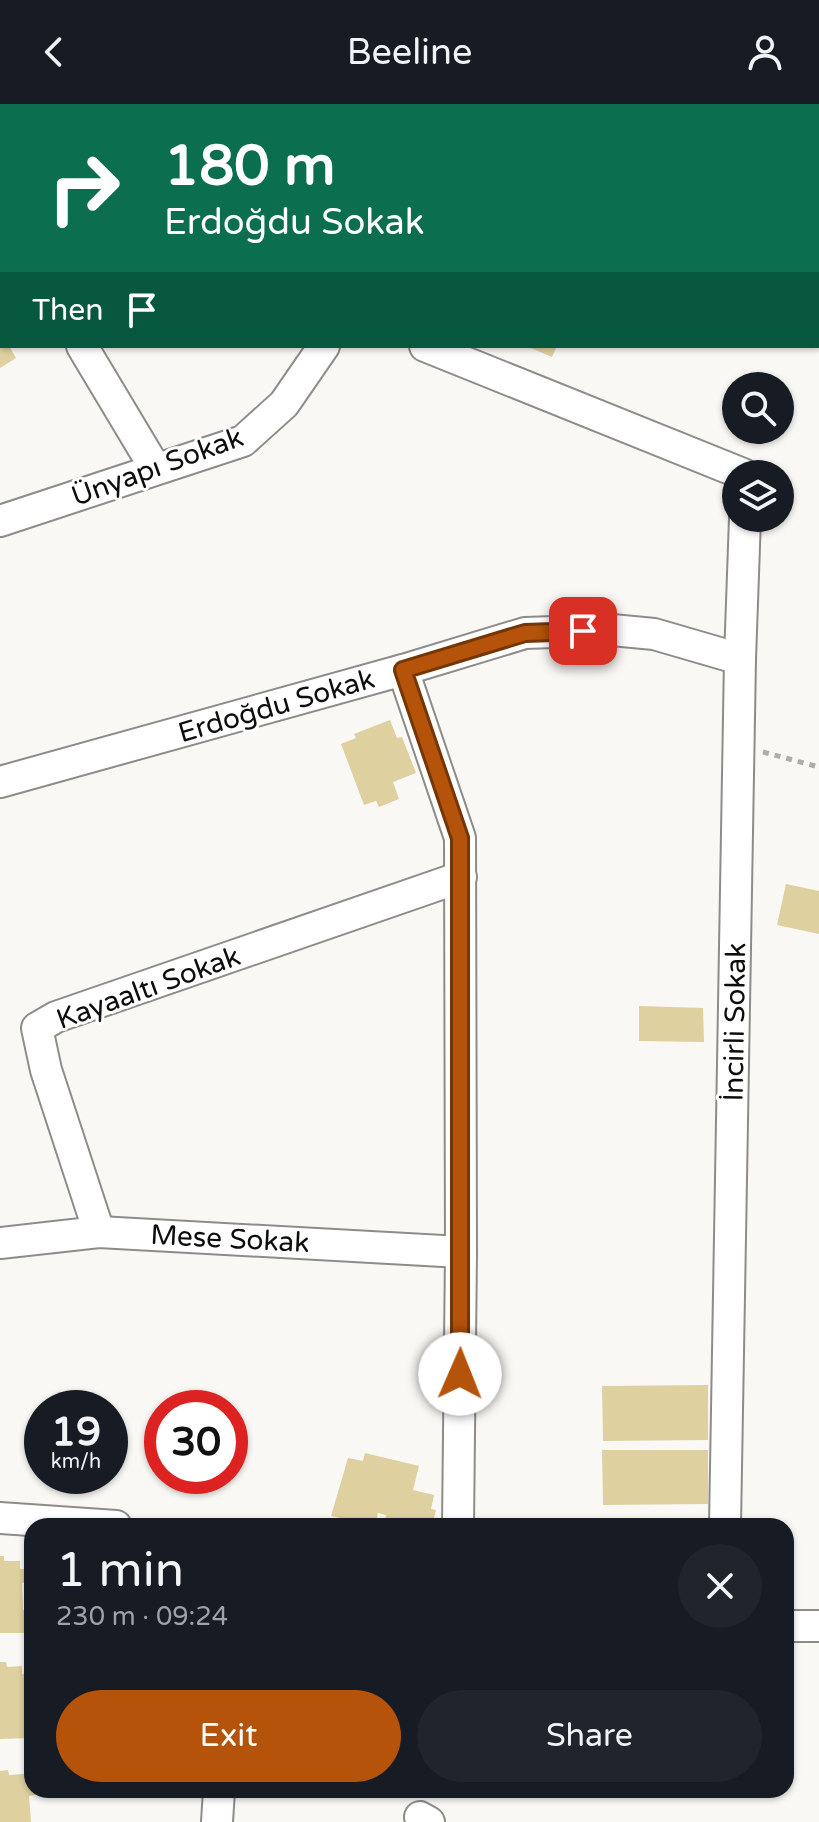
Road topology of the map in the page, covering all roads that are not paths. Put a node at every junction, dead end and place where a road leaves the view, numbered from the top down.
1 (83, 348) edge
2 (323, 348) edge
3 (430, 348) edge
4 (722, 466) edge
5 (155, 468) junction
6 (0, 521) edge
7 (745, 532) edge
8 (740, 659) junction
9 (403, 670) junction
10 (0, 782) edge
11 (461, 877) junction
12 (99, 1232) junction
13 (0, 1243) edge
14 (461, 1252) junction
15 (0, 1518) edge
16 (458, 1518) edge
17 (725, 1518) edge
18 (24, 1520) edge
19 (794, 1626) edge
20 (819, 1626) edge
21 (218, 1798) edge
22 (217, 1822) edge

1 - 5 street
2 - 5 street, Ünyapı Sokak
3 - 4 street
5 - 6 street, Ünyapı Sokak
7 - 8 street, İncirli Sokak
8 - 9 street, Erdoğdu Sokak
8 - 17 street, İncirli Sokak
9 - 10 street, Erdoğdu Sokak
9 - 11 street
11 - 12 street, Kayaaltı Sokak
11 - 14 street
12 - 13 street, Mese Sokak
12 - 14 street, Mese Sokak
14 - 16 street
15 - 18 street
19 - 20 street
21 - 22 street

